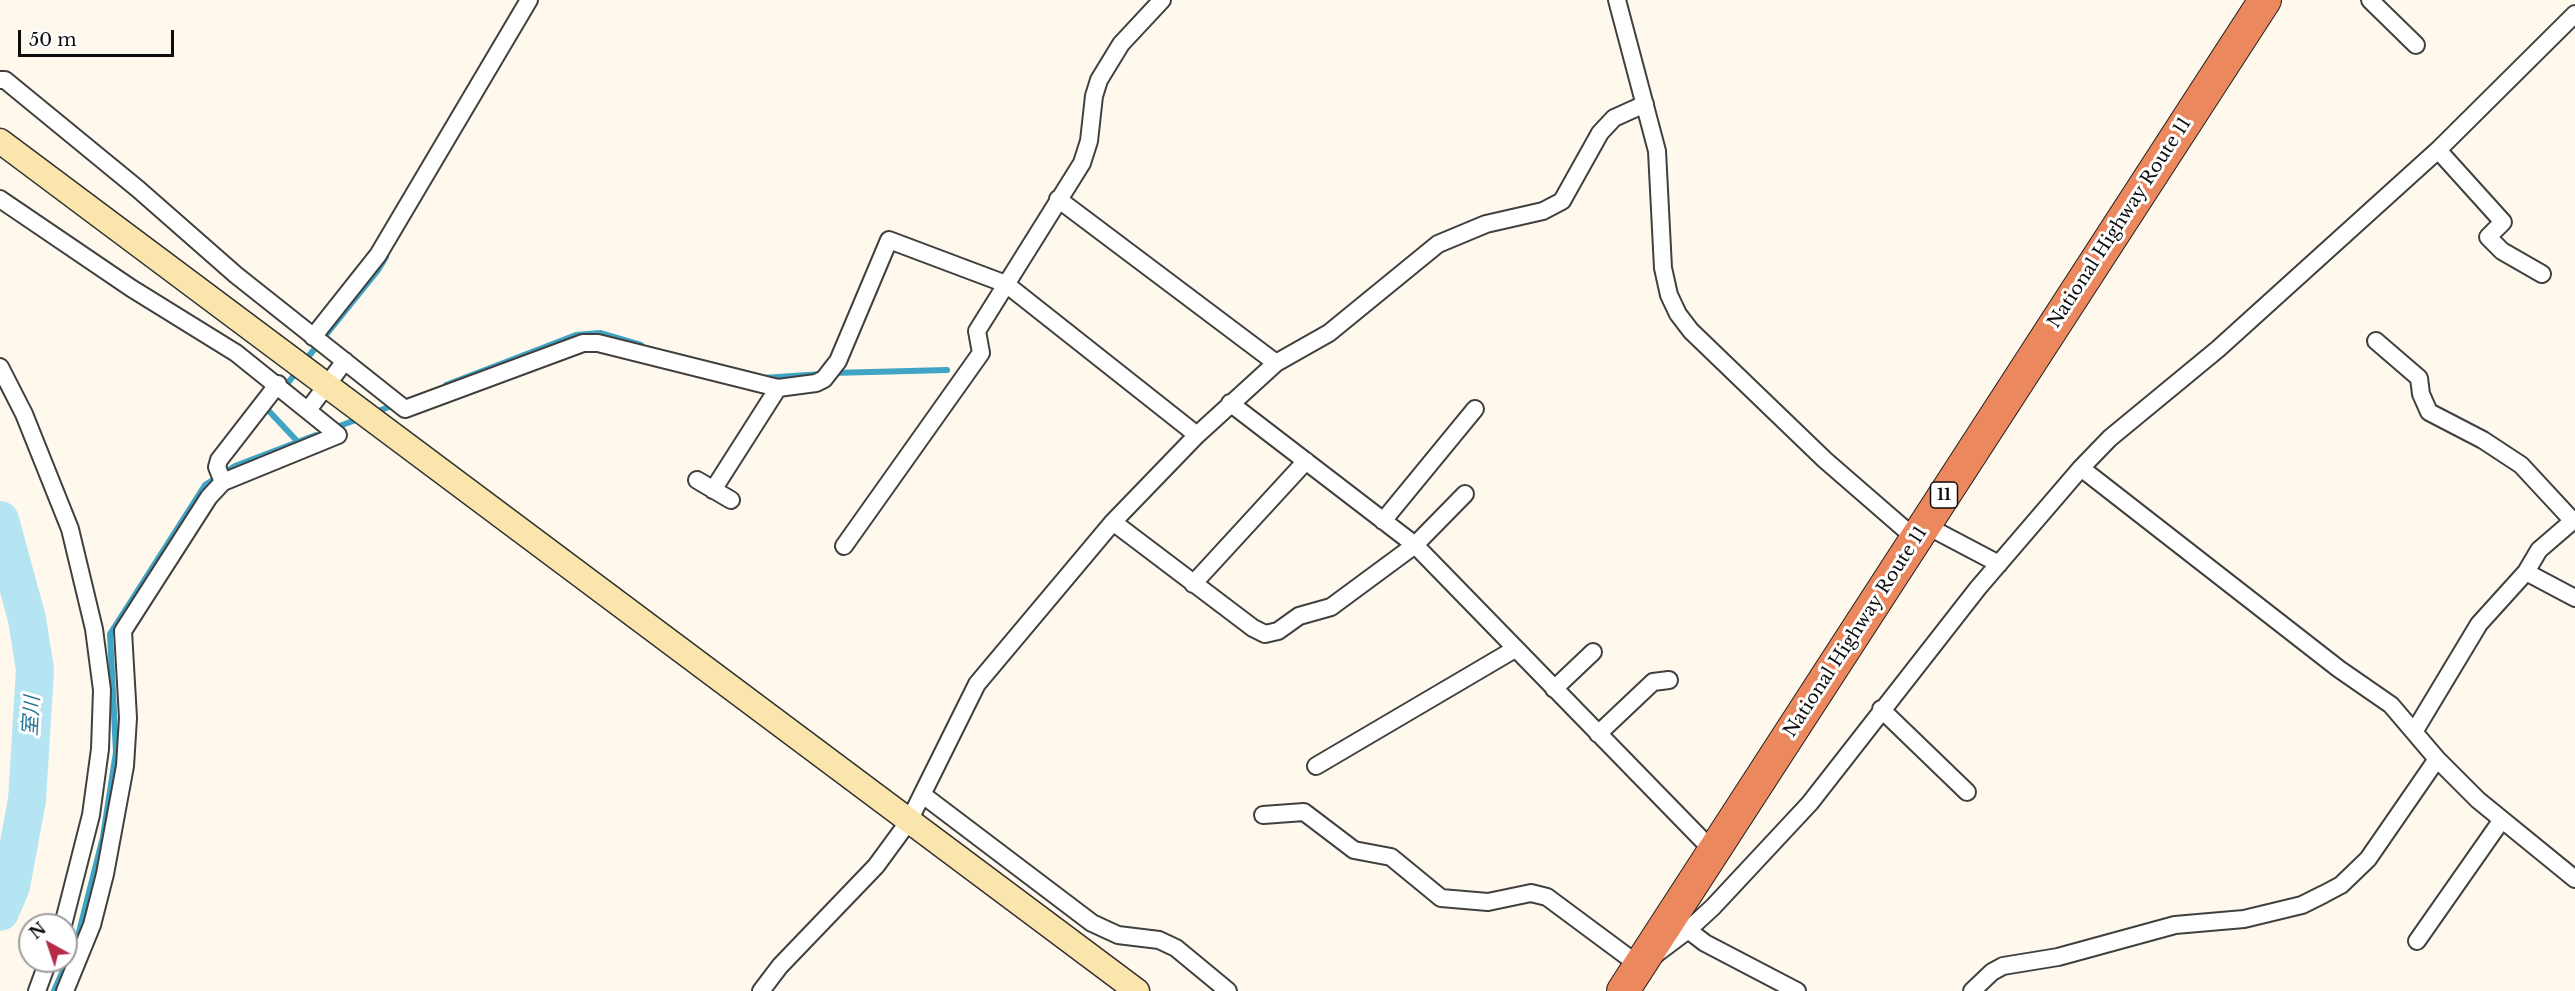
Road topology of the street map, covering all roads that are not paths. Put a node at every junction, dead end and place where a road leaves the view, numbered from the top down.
1 (527, 0) edge
2 (1162, 0) edge
3 (1617, 0) edge
4 (2265, 0) edge
5 (2373, 1) edge
6 (2575, 14) edge
7 (2416, 45) dead end
8 (0, 80) edge
9 (1645, 104) junction
10 (0, 141) edge
11 (2438, 150) junction
12 (0, 199) edge
13 (1058, 199) junction
14 (2542, 274) dead end
15 (1006, 284) junction
16 (313, 337) junction
17 (2376, 341) dead end
18 (345, 362) junction
19 (1276, 363) junction
20 (0, 367) edge
21 (278, 384) junction
22 (326, 386) junction
23 (778, 388) junction
24 (1230, 403) junction
25 (1475, 409) dead end
26 (308, 410) junction
27 (1197, 435) junction
28 (1306, 461) junction
29 (2081, 468) junction
30 (697, 480) dead end
31 (223, 482) junction
32 (713, 490) junction
33 (1465, 494) dead end
34 (731, 500) dead end
35 (2574, 520) edge
36 (1383, 521) junction
37 (1113, 522) junction
38 (1920, 532) junction
39 (1415, 545) junction
40 (844, 546) dead end
41 (1999, 564) junction
42 (2526, 572) junction
43 (1192, 584) junction
44 (2575, 598) edge
45 (1515, 649) junction
46 (1593, 652) dead end
47 (1668, 680) dead end
48 (1554, 688) junction
49 (1881, 709) junction
50 (2414, 732) junction
51 (1598, 734) junction
52 (2437, 759) junction
53 (1316, 766) dead end
54 (1967, 792) dead end
55 (923, 795) junction
56 (1263, 815) dead end
57 (909, 821) junction
58 (2501, 821) junction
59 (1714, 852) junction
60 (2575, 879) edge
61 (66, 913) edge
62 (1688, 930) junction
63 (2417, 941) dead end
64 (43, 973) edge
65 (1632, 978) edge
66 (36, 991) edge
67 (65, 991) edge
68 (761, 991) edge
69 (1137, 991) edge
70 (1228, 991) edge
71 (1797, 991) edge
72 (1972, 991) edge

1 - 16 street
2 - 13 street
3 - 9 street
4 - 38 highway, National Highway Route 11 / 11
5 - 7 street
6 - 11 street
8 - 16 street
9 - 19 street
9 - 38 street
10 - 22 street
11 - 14 street
11 - 29 street
12 - 21 street
13 - 15 street
13 - 19 street
15 - 23 street
15 - 27 street
15 - 40 street
16 - 18 street
17 - 35 street
18 - 22 street
18 - 23 street
19 - 24 street
20 - 61 street
21 - 26 street
21 - 31 street
22 - 26 street
22 - 57 street
23 - 32 street
24 - 27 street
24 - 28 street
25 - 36 street
26 - 31 street
27 - 37 street
28 - 36 street
28 - 43 street
29 - 41 street
29 - 50 street
30 - 32 street
31 - 67 street
32 - 34 street
33 - 39 street
35 - 42 street
36 - 39 street
37 - 43 street
37 - 55 street
38 - 41 street
38 - 59 highway, National Highway Route 11 / 11
39 - 43 street
39 - 45 street
41 - 49 street
42 - 44 street
42 - 50 street
45 - 48 street
45 - 53 street
46 - 48 street
47 - 51 street
48 - 51 street
49 - 54 street
49 - 62 street
50 - 52 street
51 - 59 street
52 - 58 street
52 - 72 street
55 - 57 street
55 - 70 street
56 - 65 street
57 - 68 street
57 - 69 street
58 - 60 street
58 - 63 street
59 - 65 highway, National Highway Route 11 / 11
62 - 65 street
62 - 71 street
64 - 66 street

